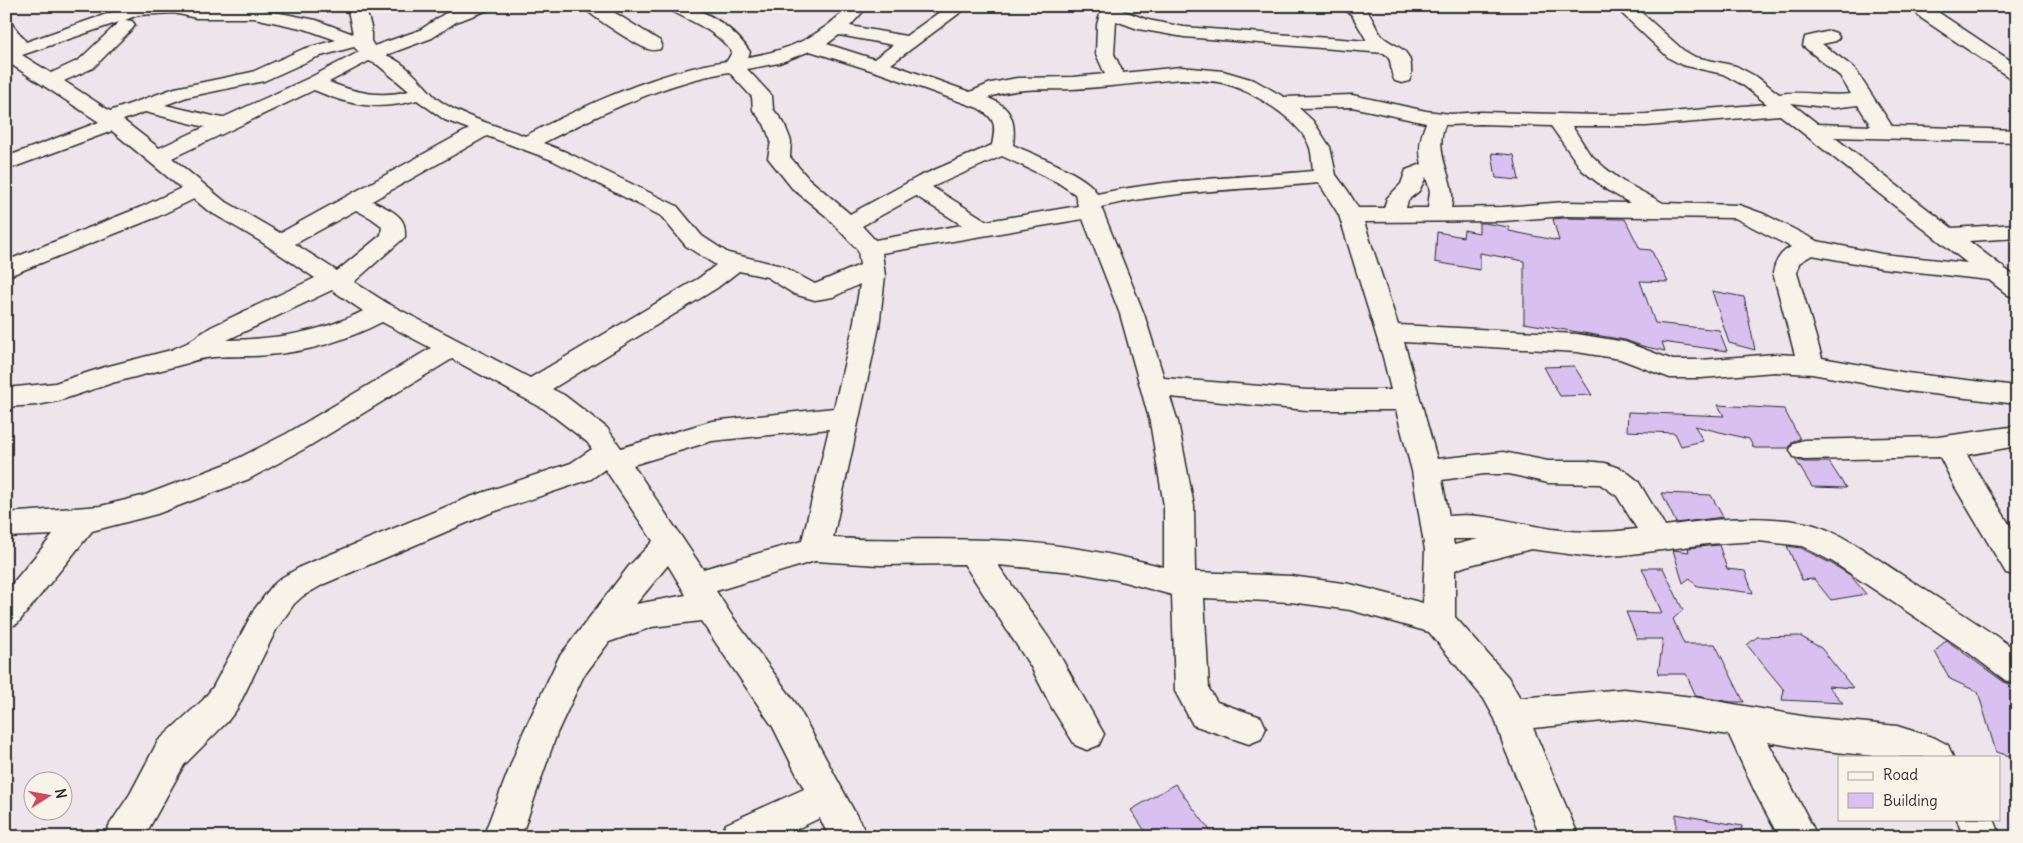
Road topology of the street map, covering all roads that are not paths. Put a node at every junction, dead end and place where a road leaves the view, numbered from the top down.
1 (356, 6) edge
2 (482, 6) edge
3 (592, 6) edge
4 (676, 6) edge
5 (859, 6) edge
6 (960, 6) edge
7 (1349, 6) edge
8 (1624, 6) edge
9 (1919, 6) edge
10 (1111, 9) edge
11 (144, 12) edge
12 (6, 28) edge
13 (835, 29) junction
14 (1830, 37) dead end
15 (908, 42) junction
16 (653, 45) dead end
17 (810, 45) junction
18 (363, 46) junction
19 (1391, 48) junction
20 (15, 55) edge
21 (734, 66) junction
22 (876, 66) junction
23 (2017, 74) edge
24 (1116, 77) junction
25 (1402, 77) dead end
26 (50, 80) junction
27 (314, 83) junction
28 (422, 93) junction
29 (1863, 98) junction
30 (970, 99) junction
31 (1280, 103) junction
32 (1781, 104) junction
33 (143, 106) junction
34 (1438, 118) junction
35 (1556, 119) junction
36 (111, 121) junction
37 (224, 125) junction
38 (486, 129) junction
39 (1813, 130) junction
40 (1885, 132) junction
41 (2017, 136) edge
42 (527, 143) junction
43 (1002, 148) junction
44 (157, 157) junction
45 (6, 164) edge
46 (1433, 169) junction
47 (1325, 176) junction
48 (1608, 181) junction
49 (916, 187) junction
50 (196, 189) junction
51 (354, 201) junction
52 (1090, 207) junction
53 (1629, 209) junction
54 (1661, 209) junction
55 (1350, 214) junction
56 (1393, 214) junction
57 (1438, 214) junction
58 (848, 225) junction
59 (983, 228) junction
60 (2017, 231) edge
61 (1948, 236) junction
62 (279, 243) junction
63 (1810, 246) junction
64 (871, 258) junction
65 (12, 261) edge
66 (734, 263) junction
67 (1995, 273) junction
68 (336, 281) junction
69 (2017, 290) edge
70 (382, 311) junction
71 (1388, 333) junction
72 (451, 348) junction
73 (196, 349) junction
74 (1812, 365) junction
75 (1153, 386) junction
76 (532, 389) junction
77 (2017, 395) edge
78 (6, 398) edge
79 (1407, 400) junction
80 (846, 417) junction
81 (2017, 436) edge
82 (1948, 446) junction
83 (1804, 450) dead end
84 (611, 456) junction
85 (1426, 471) junction
86 (83, 520) junction
87 (6, 524) edge
88 (1436, 529) junction
89 (1533, 538) junction
90 (1657, 538) junction
91 (670, 543) junction
92 (815, 549) junction
93 (972, 552) junction
94 (1440, 563) junction
95 (2017, 564) edge
96 (1183, 584) junction
97 (703, 596) junction
98 (6, 614) edge
99 (1439, 621) junction
100 (597, 632) junction
101 (2017, 670) edge
102 (1511, 714) junction
103 (1740, 721) junction
104 (1249, 728) dead end
105 (1087, 734) dead end
106 (1933, 756) edge
107 (828, 796) junction
108 (1975, 820) edge
109 (123, 837) edge
110 (502, 837) edge
111 (739, 837) edge
112 (849, 837) edge
113 (1560, 837) edge
114 (1799, 837) edge
115 (1982, 837) edge

1 - 18 street
2 - 18 street
3 - 16 street
4 - 21 street
5 - 13 street
6 - 15 street
7 - 19 street
8 - 32 street
9 - 23 street
10 - 19 street
10 - 24 street
11 - 18 street
11 - 20 street
11 - 26 street
12 - 20 street
13 - 15 street
13 - 17 street
14 - 29 street
15 - 22 street
17 - 21 street
17 - 22 street
18 - 27 street
18 - 28 street
18 - 33 street
19 - 25 street
20 - 26 street
21 - 42 street
21 - 58 street
22 - 30 street
24 - 30 street
24 - 31 street
26 - 36 street
27 - 28 street
27 - 37 street
28 - 38 street
29 - 32 street
29 - 40 street
30 - 43 street
31 - 34 street
31 - 47 street
32 - 35 street
32 - 39 street
33 - 36 street
33 - 37 street
34 - 35 street
34 - 46 street
35 - 48 street
36 - 44 street
36 - 45 street
37 - 44 street
38 - 42 street
38 - 51 street
39 - 40 street
39 - 61 street
40 - 41 street
42 - 66 street
43 - 49 street
43 - 52 street
44 - 50 street
46 - 56 street
46 - 57 street
47 - 52 street
47 - 55 street
48 - 53 street
48 - 54 street
49 - 58 street
49 - 59 street
50 - 62 street
50 - 65 street
51 - 62 street
51 - 68 street
52 - 59 street
52 - 75 street
53 - 54 street
53 - 57 street
54 - 63 street
55 - 56 street
55 - 71 street
56 - 57 street
58 - 64 street
59 - 64 street
60 - 61 street
61 - 67 street
62 - 68 street
63 - 67 street
63 - 74 street
64 - 66 street
64 - 80 street
66 - 76 street
67 - 69 street
68 - 70 street
68 - 73 street
70 - 72 street
70 - 73 street
71 - 74 street
71 - 79 street
72 - 76 street
72 - 86 street
73 - 78 street
74 - 77 street
75 - 79 street
75 - 96 street
76 - 84 street
79 - 85 street
80 - 84 street
80 - 92 street
81 - 82 street
82 - 83 street
82 - 95 street
84 - 91 street
84 - 109 street
85 - 88 street
85 - 90 street
86 - 87 street
86 - 98 street
88 - 89 street
88 - 94 street
89 - 90 street
89 - 94 street
90 - 101 street
91 - 97 street
91 - 100 street
92 - 93 street
92 - 97 street
93 - 96 street
93 - 105 street
94 - 99 street
96 - 99 street
96 - 104 street
97 - 100 street
97 - 107 street
99 - 102 street
100 - 110 street
102 - 103 street
102 - 113 street
103 - 106 street
103 - 114 street
107 - 111 street
107 - 112 street
108 - 115 street

